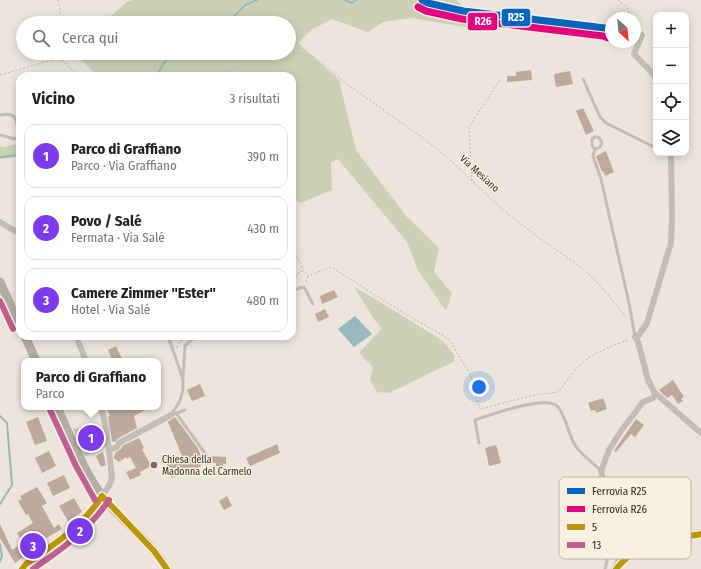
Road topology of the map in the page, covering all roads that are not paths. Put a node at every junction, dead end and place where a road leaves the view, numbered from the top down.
1 (642, 35) dead end
2 (653, 74) edge
3 (583, 78) dead end
4 (0, 115) edge
5 (16, 122) edge
6 (0, 135) edge
7 (16, 138) edge
8 (653, 147) edge
9 (595, 149) dead end
10 (669, 156) edge
11 (0, 222) edge
12 (16, 232) edge
13 (0, 282) edge
14 (296, 290) edge
15 (312, 304) dead end
16 (16, 317) edge
17 (635, 337) junction
18 (27, 340) edge
19 (78, 340) edge
20 (170, 340) edge
21 (191, 340) edge
22 (35, 358) edge
23 (85, 358) edge
24 (182, 377) junction
25 (655, 394) junction
26 (58, 410) edge
27 (102, 410) edge
28 (185, 410) dead end
29 (174, 414) junction
30 (701, 432) edge
31 (479, 443) dead end
32 (109, 450) junction
33 (206, 456) dead end
34 (601, 471) junction
35 (602, 477) edge
36 (102, 496) junction
37 (701, 534) edge
38 (691, 536) edge
39 (607, 559) edge
40 (626, 559) edge
41 (618, 566) edge
42 (22, 569) edge
43 (167, 569) edge
44 (605, 569) edge

1 - 2 street
3 - 8 lane
4 - 5 lane
6 - 7 lane
9 - 17 lane
10 - 17 street
11 - 12 street
13 - 16 main road
14 - 15 lane
17 - 25 street
18 - 22 main road
19 - 23 street
20 - 24 lane
21 - 24 lane
24 - 29 lane
25 - 30 street
25 - 34 street
26 - 36 main road
27 - 32 street
28 - 29 lane
29 - 32 street
29 - 33 lane
31 - 34 lane
32 - 36 street
34 - 35 street
36 - 42 street
36 - 43 main road
37 - 38 main road
39 - 44 lane
40 - 41 main road

